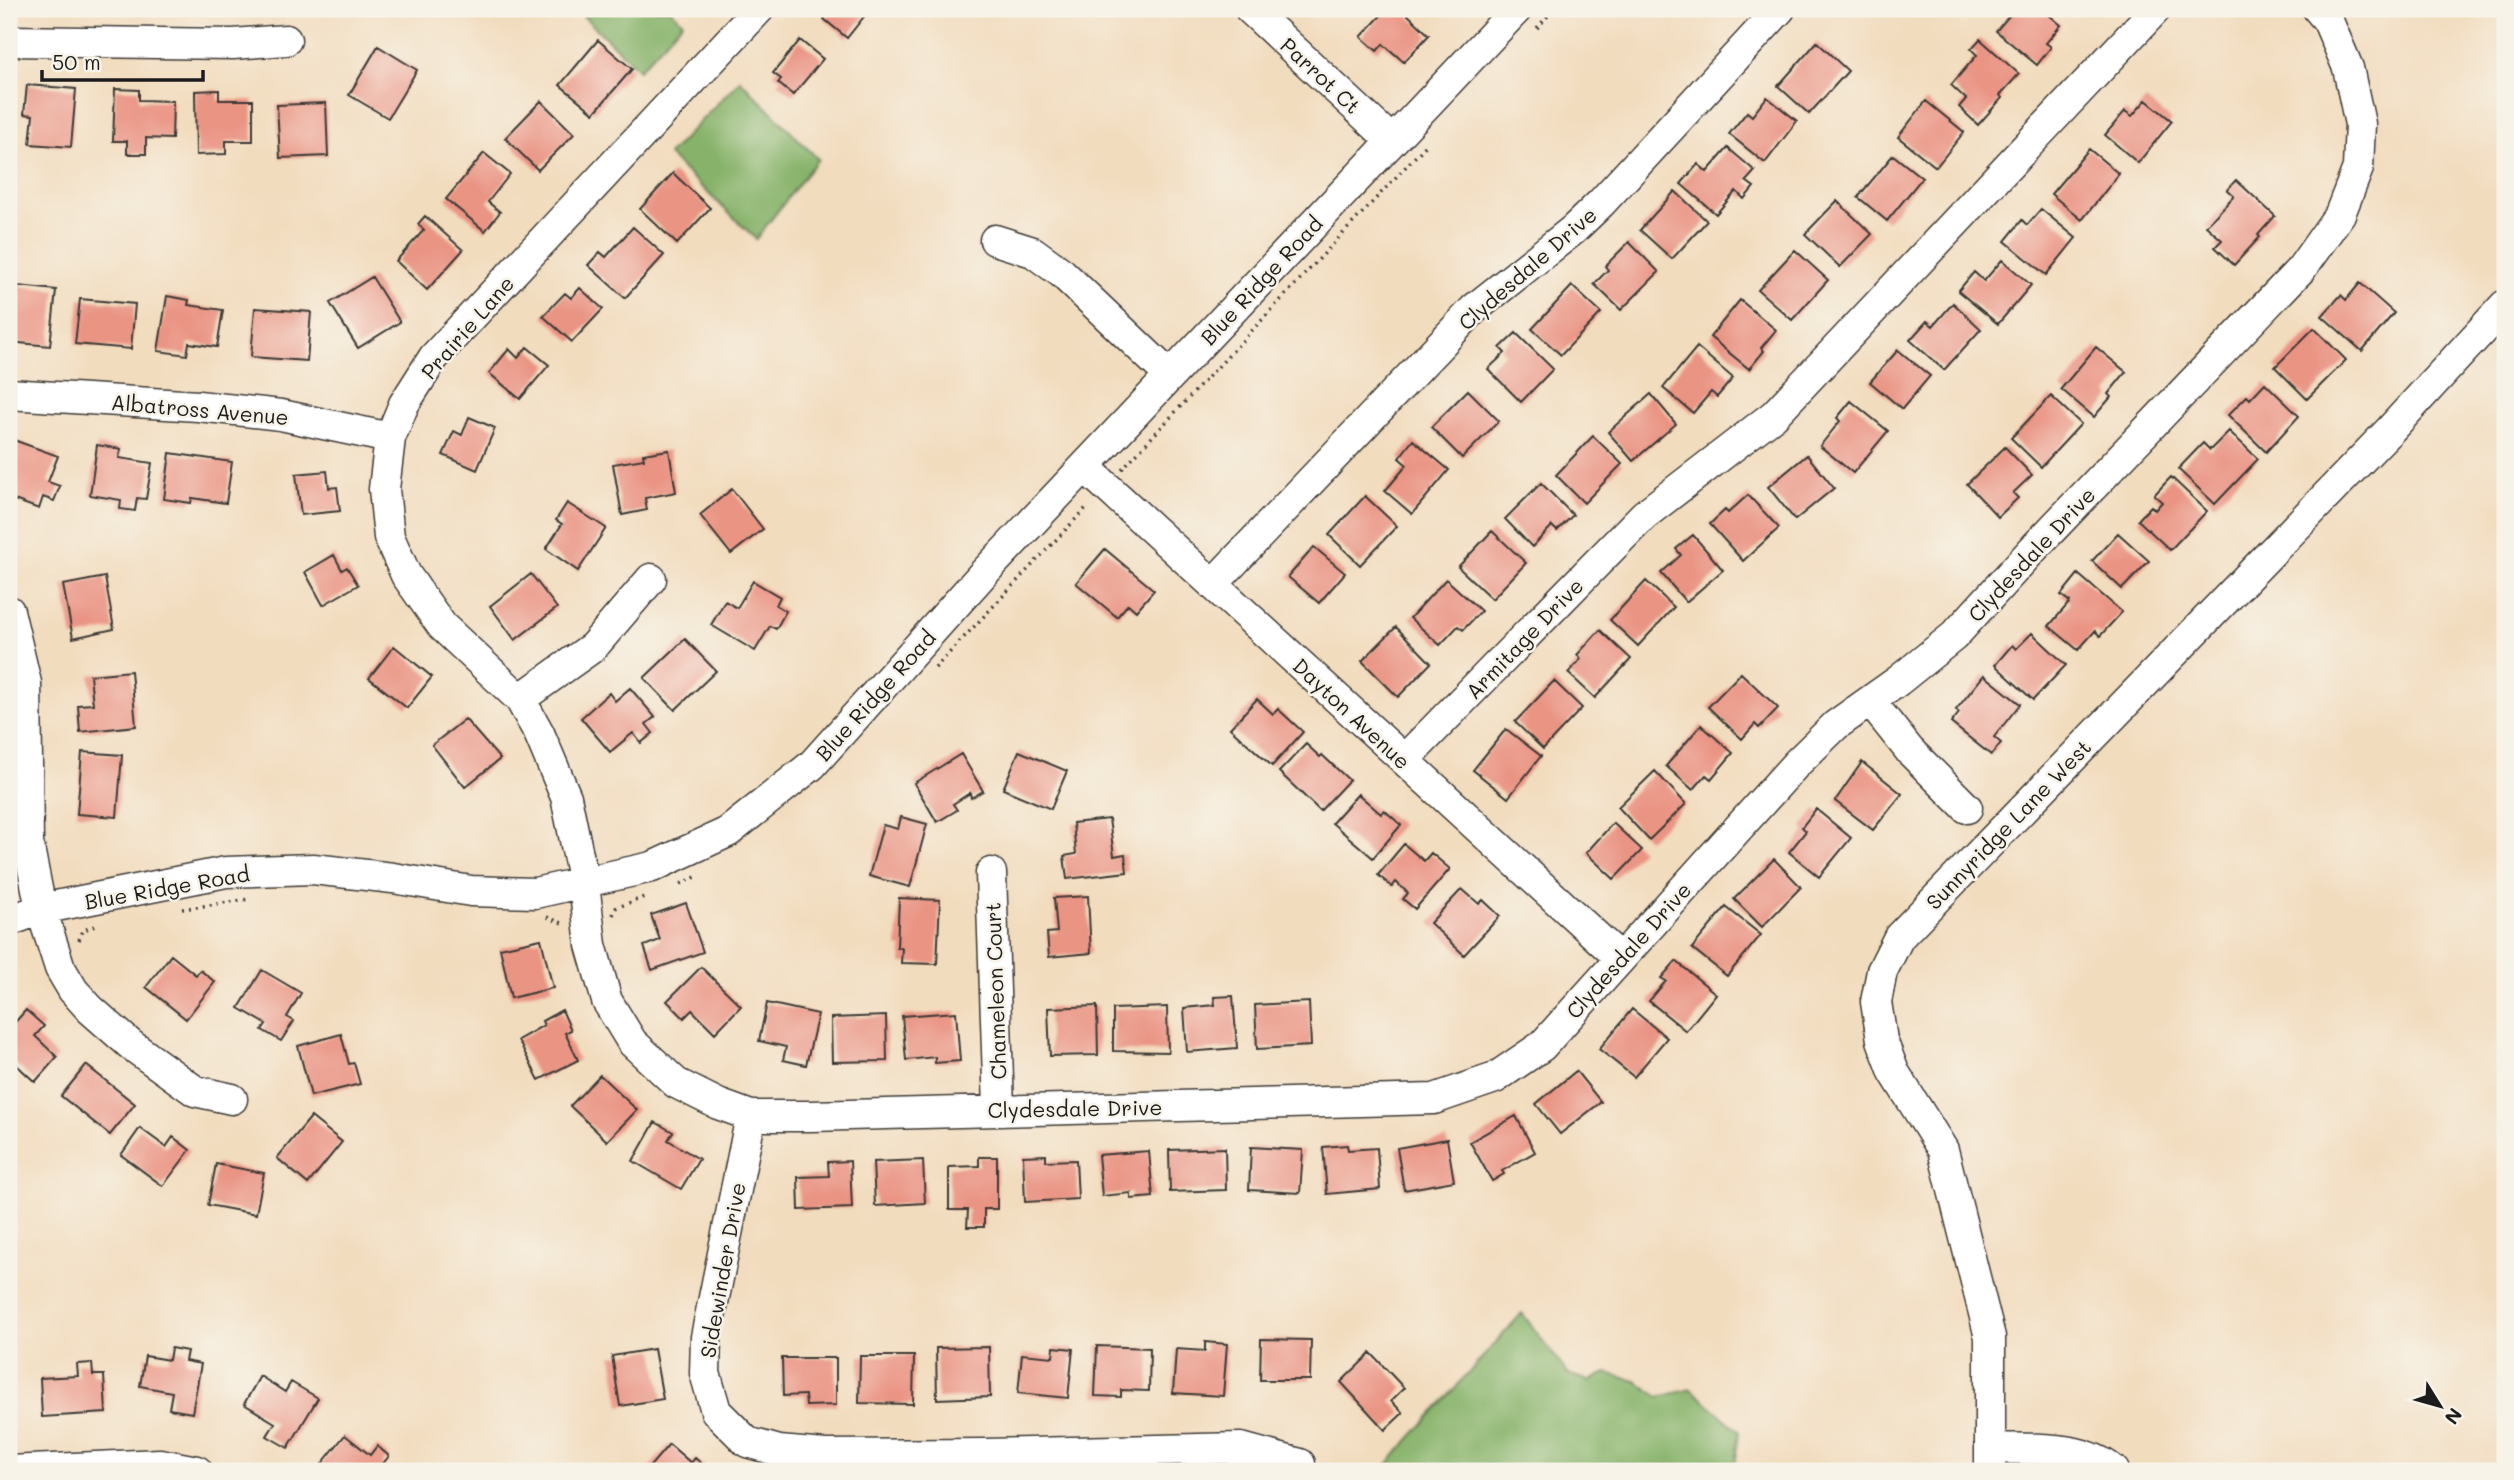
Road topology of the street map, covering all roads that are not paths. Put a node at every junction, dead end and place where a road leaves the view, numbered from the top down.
1 (760, 9) edge
2 (1250, 9) edge
3 (1780, 9) edge
4 (2156, 9) edge
5 (2318, 9) edge
6 (1524, 21) edge
7 (286, 40) dead end
8 (9, 41) edge
9 (1392, 141) junction
10 (995, 240) dead end
11 (2505, 305) edge
12 (1170, 376) junction
13 (9, 394) edge
14 (390, 438) junction
15 (1096, 477) junction
16 (651, 579) dead end
17 (1213, 584) junction
18 (9, 611) edge
19 (520, 699) junction
20 (1870, 701) junction
21 (1404, 760) junction
22 (1967, 808) dead end
23 (991, 873) dead end
24 (584, 883) junction
25 (41, 909) junction
26 (9, 921) edge
27 (1619, 958) junction
28 (232, 1099) dead end
29 (999, 1109) junction
30 (751, 1116) junction
31 (1990, 1460) edge
32 (987, 1463) edge
33 (1300, 1464) dead end
34 (9, 1471) edge
35 (197, 1471) edge
36 (2114, 1471) edge

1 - 14 street, Prairie Lane
2 - 9 street, Parrot Ct
3 - 17 street, Clydesdale Drive
4 - 21 street, Armitage Drive
5 - 20 street, Clydesdale Drive
6 - 9 street, Blue Ridge Road
7 - 8 street
9 - 12 street, Blue Ridge Road
10 - 12 street
11 - 31 street, Sunnyridge Lane West
12 - 15 street, Blue Ridge Road
13 - 14 street, Albatross Avenue
14 - 19 street, Prairie Lane
15 - 17 street, Dayton Avenue
15 - 24 street, Blue Ridge Road
16 - 19 street
17 - 21 street, Dayton Avenue
18 - 25 street
19 - 24 street, Prairie Lane
20 - 22 street
20 - 27 street, Clydesdale Drive
21 - 27 street, Dayton Avenue
23 - 29 street, Chameleon Court
24 - 25 street, Blue Ridge Road
24 - 30 street, Clydesdale Drive
25 - 26 street, Blue Ridge Road
25 - 28 street
27 - 29 street, Clydesdale Drive
29 - 30 street, Clydesdale Drive
30 - 32 street, Sidewinder Drive
31 - 36 street
32 - 33 street, Sidewinder Drive
34 - 35 street

